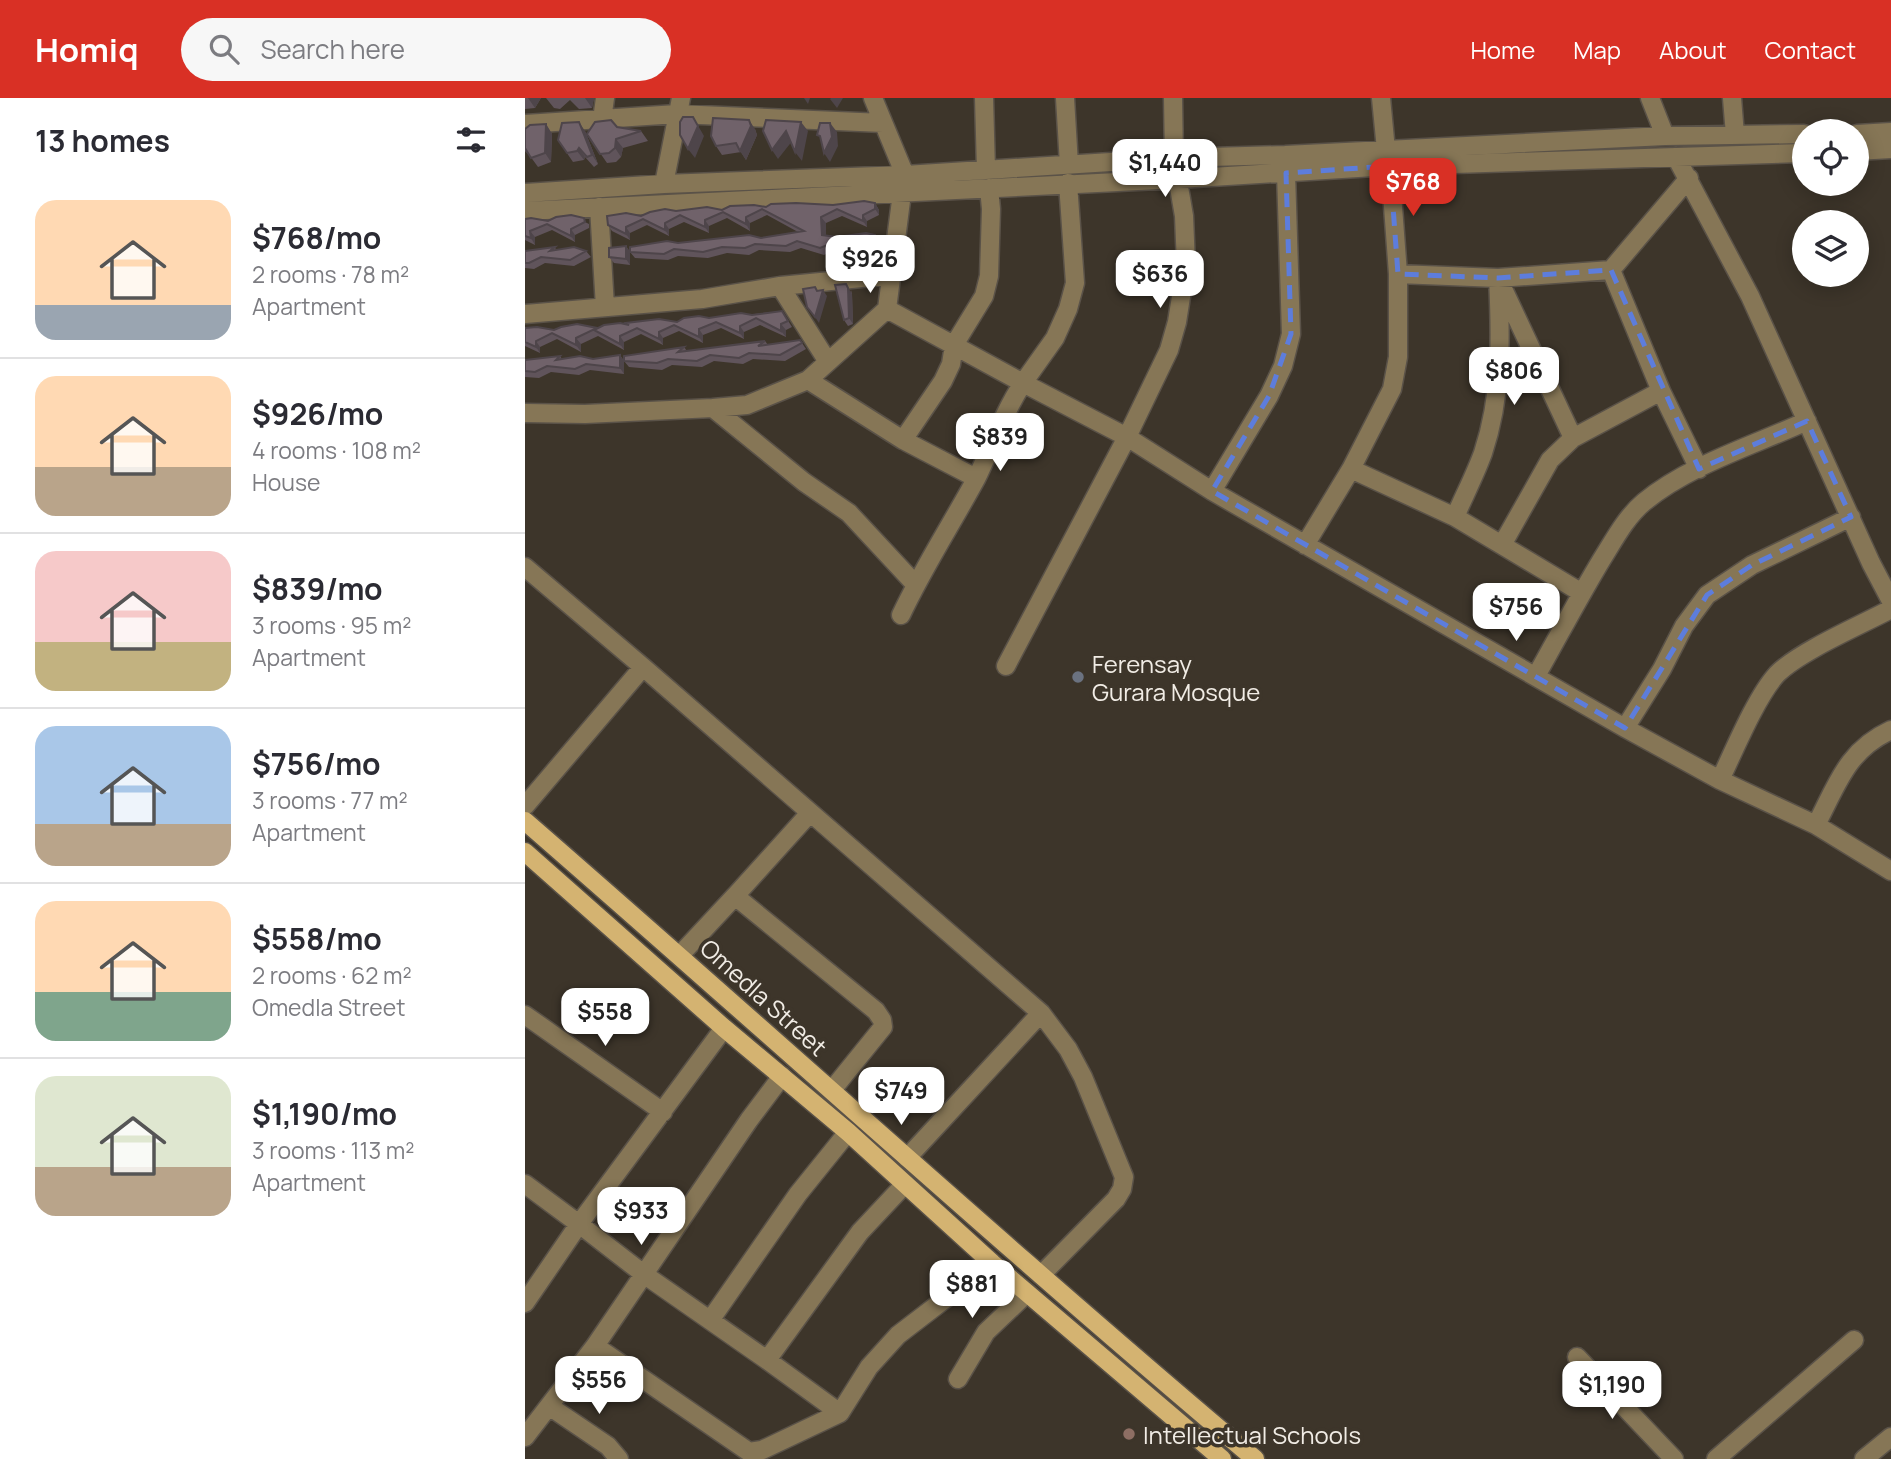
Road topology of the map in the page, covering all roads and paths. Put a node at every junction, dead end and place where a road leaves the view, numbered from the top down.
1 (605, 98) edge
2 (873, 98) edge
3 (984, 98) edge
4 (1065, 98) edge
5 (1173, 98) edge
6 (1381, 98) edge
7 (1650, 98) edge
8 (1732, 98) edge
9 (679, 106) edge
10 (602, 120) junction
11 (883, 123) junction
12 (525, 124) edge
13 (1891, 132) edge
14 (1869, 133) edge
15 (1792, 134) edge
16 (1735, 135) junction
17 (1665, 136) junction
18 (1698, 136) junction
19 (1891, 149) edge
20 (1869, 150) edge
21 (1792, 153) edge
22 (1702, 156) junction
23 (1676, 157) junction
24 (1388, 158) junction
25 (1174, 159) junction
26 (1286, 173) junction
27 (1069, 174) junction
28 (905, 175) junction
29 (1689, 178) junction
30 (987, 179) junction
31 (1179, 179) junction
32 (664, 184) junction
33 (525, 193) edge
34 (902, 193) junction
35 (599, 207) junction
36 (525, 211) edge
37 (1611, 270) junction
38 (1398, 274) junction
39 (892, 275) junction
40 (1498, 278) junction
41 (780, 286) junction
42 (605, 307) junction
43 (887, 309) junction
44 (525, 314) edge
45 (954, 345) junction
46 (828, 362) junction
47 (808, 380) junction
48 (1023, 383) junction
49 (1661, 391) junction
50 (713, 408) junction
51 (525, 413) edge
52 (1807, 421) junction
53 (1127, 438) junction
54 (1573, 438) junction
55 (903, 440) junction
56 (1351, 469) junction
57 (1699, 469) junction
58 (976, 478) junction
59 (1212, 491) junction
60 (1455, 517) junction
61 (1851, 517) junction
62 (1305, 544) junction
63 (1502, 545) junction
64 (525, 567) edge
65 (915, 584) junction
66 (1582, 593) junction
67 (1891, 601) edge
68 (1891, 609) edge
69 (901, 615) dead end
70 (1006, 666) dead end
71 (643, 667) junction
72 (1536, 676) junction
73 (1625, 728) junction
74 (1891, 730) edge
75 (1720, 780) junction
76 (525, 806) edge
77 (809, 814) junction
78 (525, 821) edge
79 (1816, 825) junction
80 (525, 852) edge
81 (1889, 867) edge
82 (735, 895) junction
83 (680, 955) junction
84 (1041, 1013) junction
85 (525, 1016) edge
86 (724, 1028) junction
87 (782, 1076) junction
88 (832, 1090) junction
89 (663, 1112) junction
90 (848, 1132) junction
91 (907, 1158) junction
92 (525, 1184) edge
93 (905, 1184) junction
94 (579, 1224) junction
95 (992, 1263) junction
96 (645, 1275) junction
97 (1041, 1275) junction
98 (1027, 1293) junction
99 (525, 1303) edge
100 (711, 1320) junction
101 (1854, 1340) dead end
102 (595, 1346) junction
103 (1577, 1357) dead end
104 (767, 1360) junction
105 (958, 1379) dead end
106 (549, 1406) junction
107 (840, 1413) junction
108 (525, 1437) edge
109 (1891, 1437) edge
110 (619, 1459) edge
111 (1222, 1459) edge
112 (1255, 1459) edge
113 (1674, 1459) edge
114 (1716, 1459) edge
115 (1864, 1459) edge

1 - 10 street
2 - 11 street
3 - 30 street
4 - 27 street
5 - 25 street
6 - 24 street
7 - 17 street
8 - 16 street
9 - 10 street
9 - 11 street
9 - 32 street
10 - 12 street
11 - 28 street
13 - 14 street
15 - 16 street
16 - 18 street
17 - 18 street
17 - 24 street
18 - 22 street
19 - 20 street
21 - 22 street
22 - 23 street
23 - 24 street
23 - 29 street
24 - 25 street
24 - 26 street
24 - 38 street
25 - 27 street
25 - 31 street
26 - 31 street
26 - 59 street
27 - 30 street
27 - 31 street
27 - 48 street
28 - 30 street
28 - 32 street
29 - 37 street
29 - 52 street
30 - 34 street
30 - 45 street
31 - 53 street
32 - 33 street
34 - 35 street
34 - 39 street
35 - 36 street
35 - 42 street
37 - 40 street
37 - 49 street
38 - 40 street
38 - 56 street
39 - 41 street
39 - 43 street
40 - 54 street
40 - 60 street
41 - 42 street
41 - 46 street
42 - 44 street
43 - 45 street
43 - 46 street
45 - 48 street
45 - 55 street
46 - 47 street
47 - 50 street
47 - 55 street
48 - 53 street
48 - 58 street
49 - 54 street
49 - 57 street
50 - 51 street
50 - 65 street
52 - 57 street
52 - 61 street
53 - 59 street
53 - 70 street
54 - 63 street
55 - 58 street
56 - 60 street
56 - 62 street
57 - 66 street
58 - 65 street
59 - 62 street
60 - 63 street
61 - 67 street
61 - 73 street
62 - 72 street
63 - 66 street
64 - 71 street
65 - 69 street
66 - 72 street
68 - 75 street
71 - 76 street
71 - 77 street
72 - 73 street
73 - 75 street
74 - 79 street
75 - 79 street
77 - 82 street
77 - 84 street
78 - 83 main road, Omedla Street
79 - 81 street
80 - 86 main road, Omedla Street
82 - 83 street
82 - 88 street
83 - 88 main road, Omedla Street
84 - 91 street
84 - 97 street
85 - 89 street
86 - 87 main road, Omedla Street
86 - 89 street
87 - 90 main road, Omedla Street
87 - 96 street
88 - 91 main road, Omedla Street
89 - 94 street
90 - 93 main road, Omedla Street
90 - 100 street
91 - 97 main road, Omedla Street
92 - 94 street
93 - 95 main road, Omedla Street
93 - 104 street
94 - 96 street
94 - 99 street
95 - 98 main road, Omedla Street
95 - 107 street
96 - 100 street
96 - 102 street
97 - 112 main road, Omedla Street
98 - 105 street
98 - 111 main road, Omedla Street
100 - 104 street
101 - 114 street
102 - 106 street
102 - 107 street
103 - 113 street
104 - 107 street
106 - 108 street
106 - 110 street
109 - 115 street

